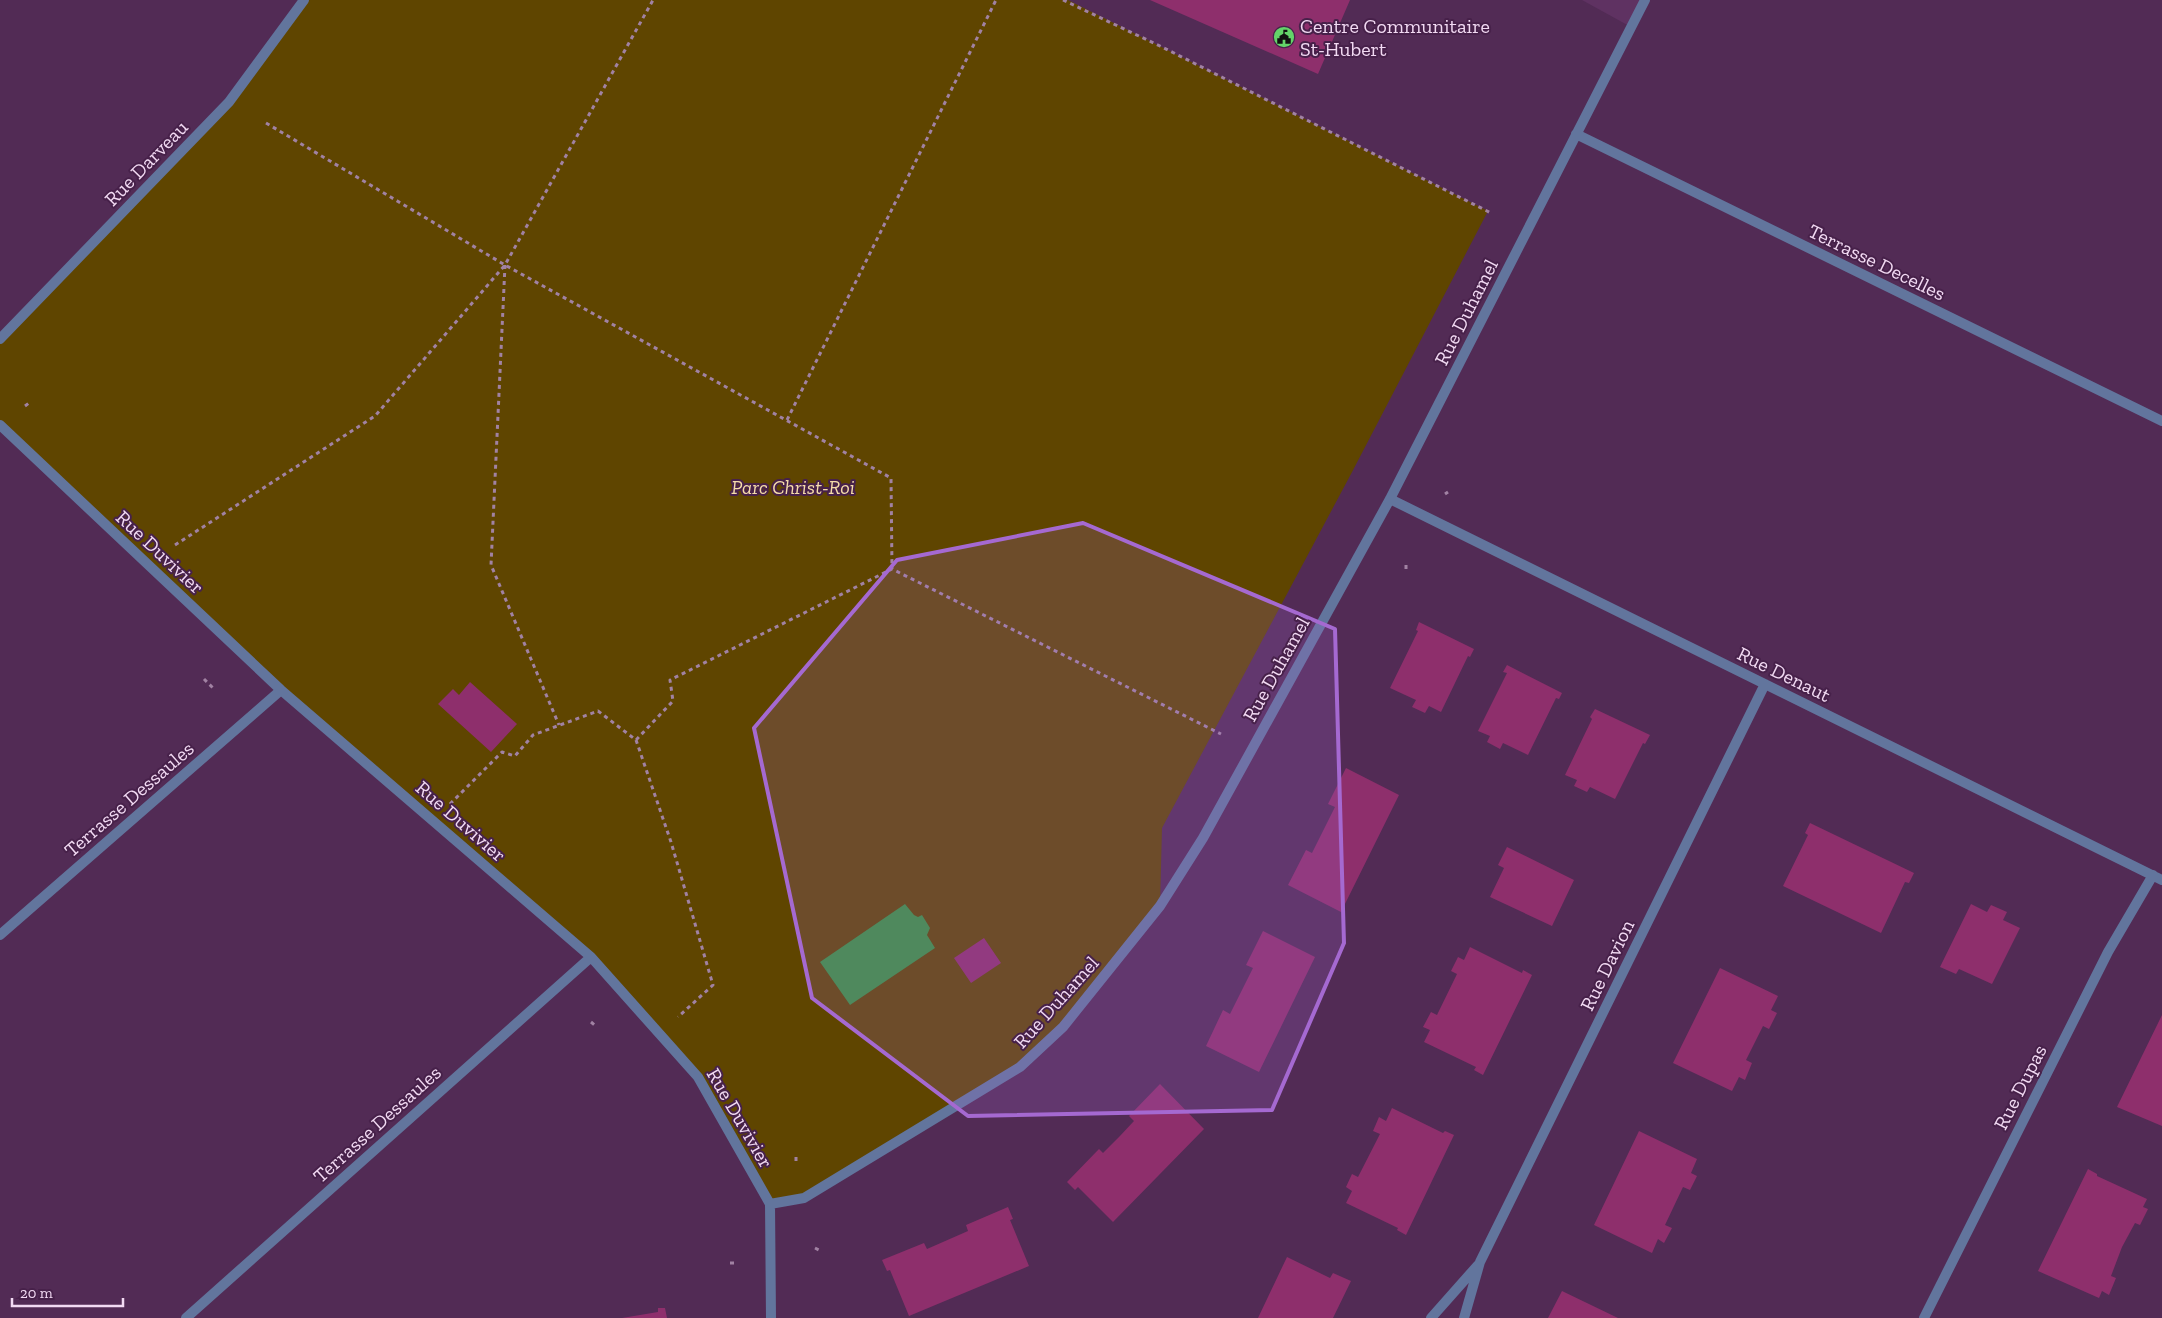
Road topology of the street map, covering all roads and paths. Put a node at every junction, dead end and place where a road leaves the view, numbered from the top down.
1 (304, 0) edge
2 (653, 0) edge
3 (996, 0) edge
4 (1063, 0) edge
5 (1645, 0) edge
6 (266, 123) dead end
7 (1576, 134) junction
8 (1491, 212) dead end
9 (505, 265) junction
10 (0, 339) edge
11 (29, 402) dead end
12 (25, 406) dead end
13 (787, 420) junction
14 (2162, 421) edge
15 (0, 425) edge
16 (1390, 499) junction
17 (175, 545) dead end
18 (1406, 565) dead end
19 (892, 569) junction
20 (1406, 570) dead end
21 (204, 679) dead end
22 (1765, 684) junction
23 (213, 688) dead end
24 (281, 690) junction
25 (559, 725) junction
26 (1221, 734) dead end
27 (636, 740) junction
28 (434, 821) junction
29 (2158, 878) edge
30 (0, 935) edge
31 (592, 957) junction
32 (592, 1022) dead end
33 (597, 1027) dead end
34 (661, 1034) junction
35 (770, 1204) junction
36 (1480, 1262) junction
37 (735, 1263) dead end
38 (730, 1264) dead end
39 (186, 1318) edge
40 (770, 1318) edge
41 (1431, 1318) edge
42 (1464, 1318) edge
43 (1924, 1318) edge

1 - 10 street, Rue Darveau
2 - 9 path
3 - 13 path
4 - 8 path
5 - 7 street, Rue Duhamel
6 - 9 path
7 - 14 street, Terrasse Decelles
7 - 16 street, Rue Duhamel
9 - 13 path
9 - 17 path
9 - 25 path
11 - 12 path
13 - 19 path
15 - 24 street, Rue Duvivier
16 - 22 street, Rue Denaut
16 - 35 street, Rue Duhamel
18 - 20 path
19 - 26 path
19 - 27 path
21 - 23 path
22 - 29 street, Rue Denaut
22 - 36 street, Rue Davion
24 - 28 street, Rue Duvivier
24 - 30 street, Terrasse Dessaules
25 - 27 path
25 - 28 path
27 - 34 path
28 - 31 street, Rue Duvivier
29 - 43 street, Rue Dupas
31 - 34 street, Rue Duvivier
31 - 39 street, Terrasse Dessaules
32 - 33 path
34 - 35 street, Rue Duvivier
35 - 40 street, Rue Duvivier
36 - 41 street, Rue Davion
36 - 42 street, Rue Davion
37 - 38 path

